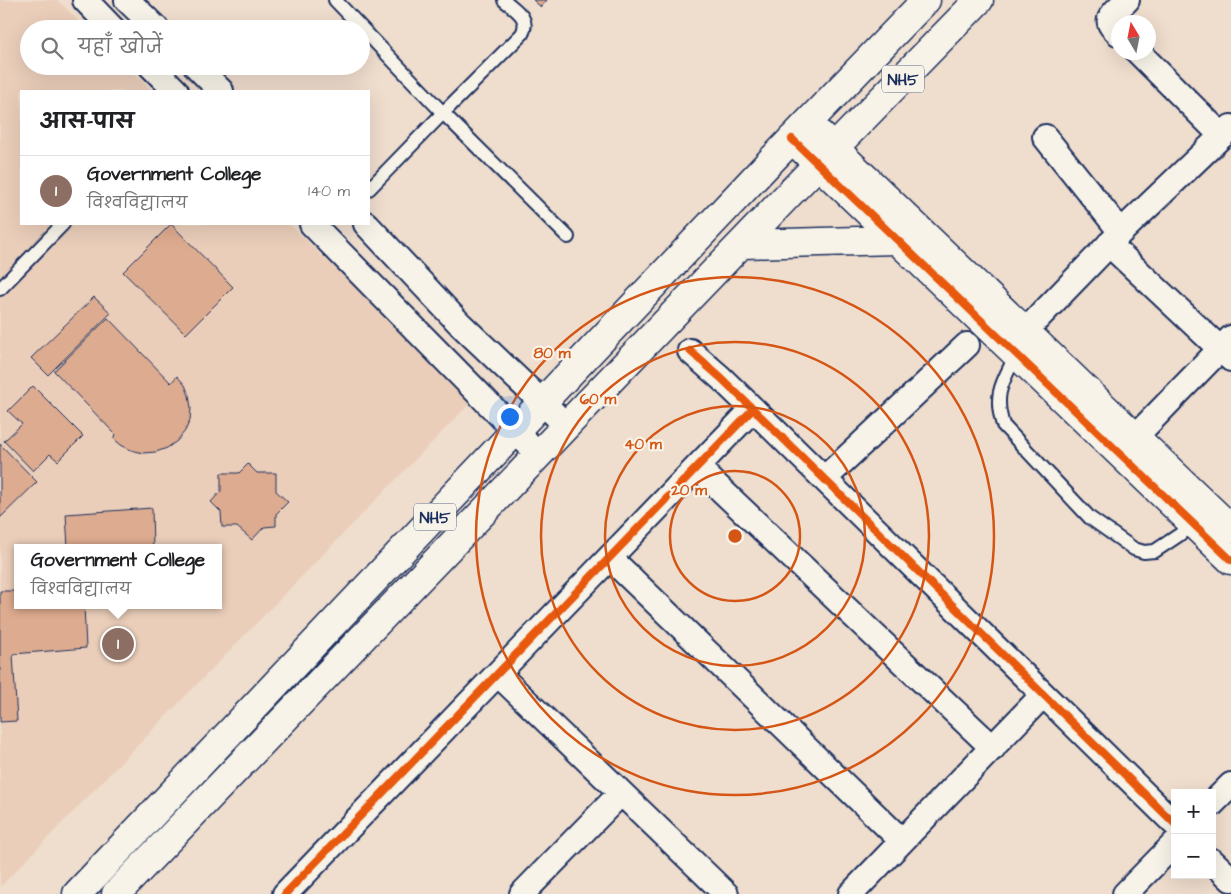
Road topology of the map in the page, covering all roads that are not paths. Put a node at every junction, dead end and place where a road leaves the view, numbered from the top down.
1 (85, 0) edge
2 (127, 0) edge
3 (335, 0) edge
4 (504, 0) edge
5 (926, 0) edge
6 (979, 0) edge
7 (1127, 0) edge
8 (1112, 15) edge
9 (104, 20) edge
10 (148, 20) edge
11 (354, 20) edge
12 (370, 37) edge
13 (1147, 60) edge
14 (160, 75) edge
15 (175, 90) edge
16 (443, 113) junction
17 (800, 131) junction
18 (1226, 131) edge
19 (1045, 137) dead end
20 (826, 157) junction
21 (370, 188) edge
22 (62, 225) edge
23 (367, 225) edge
24 (323, 227) edge
25 (568, 237) dead end
26 (1115, 238) junction
27 (896, 240) junction
28 (742, 244) junction
29 (0, 289) edge
30 (1036, 320) dead end
31 (966, 345) dead end
32 (1228, 349) edge
33 (690, 351) dead end
34 (1016, 355) junction
35 (542, 402) junction
36 (753, 409) junction
37 (567, 426) junction
38 (516, 431) junction
39 (1135, 437) junction
40 (539, 455) junction
41 (698, 467) junction
42 (824, 479) junction
43 (1194, 525) junction
44 (1231, 529) edge
45 (610, 558) junction
46 (1231, 560) edge
47 (498, 674) junction
48 (1043, 695) junction
49 (993, 748) junction
50 (1231, 785) edge
51 (621, 793) junction
52 (1216, 800) edge
53 (1171, 820) edge
54 (902, 841) junction
55 (1171, 847) edge
56 (1216, 865) edge
57 (1231, 879) edge
58 (77, 894) edge
59 (116, 894) edge
60 (285, 894) edge
61 (522, 894) edge
62 (726, 894) edge
63 (851, 894) edge
64 (1125, 894) edge

1 - 9 street
2 - 10 street
3 - 11 lane
4 - 16 lane
5 - 17 main road, NH5
6 - 20 main road, NH5
7 - 8 street
12 - 16 lane
13 - 18 street
14 - 15 street
16 - 21 lane
16 - 25 lane
17 - 20 main road
17 - 35 main road, NH5
18 - 26 street
19 - 26 street
20 - 27 main road
20 - 28 main road, NH5
20 - 39 main road
22 - 29 lane
23 - 35 street
24 - 38 street
26 - 30 street
26 - 32 street
27 - 28 main road
27 - 34 main road
28 - 37 main road, NH5
31 - 42 street
32 - 39 street
33 - 36 street
34 - 43 main road
34 - 43 lane
35 - 37 street
35 - 38 main road, NH5
36 - 41 street
36 - 42 street
37 - 40 main road, NH5
38 - 40 street
38 - 58 main road, NH5
39 - 44 main road
40 - 59 main road, NH5
41 - 45 street
41 - 49 street
42 - 48 street
43 - 46 main road
45 - 47 street
45 - 54 street
47 - 51 street
47 - 60 street
48 - 49 street
48 - 53 street
49 - 54 street
50 - 52 street
51 - 61 street
51 - 62 street
54 - 63 street
55 - 64 street
56 - 57 street

